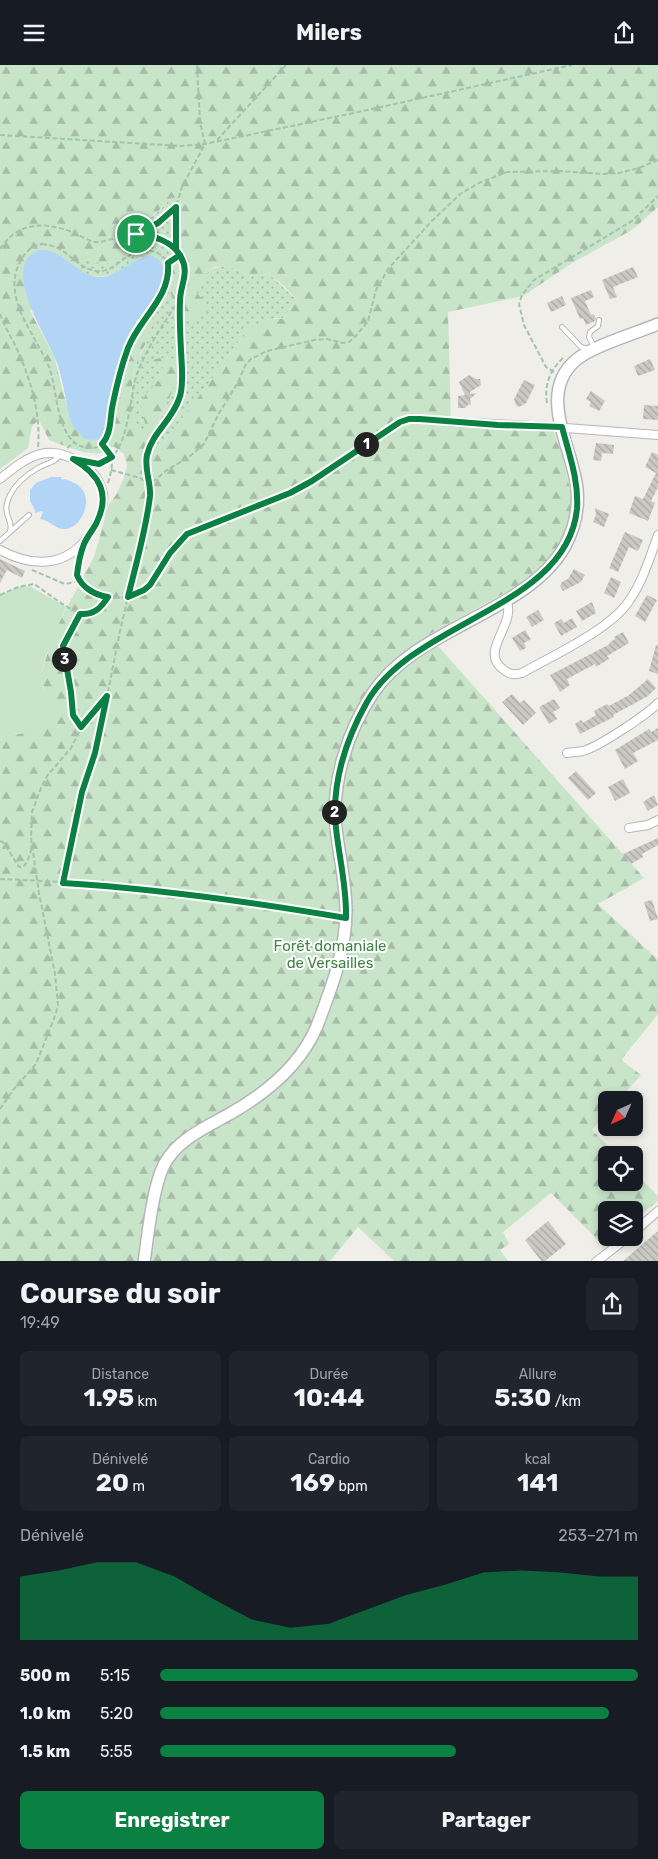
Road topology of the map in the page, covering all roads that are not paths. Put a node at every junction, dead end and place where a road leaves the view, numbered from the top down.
1 (599, 320) dead end
2 (658, 324) edge
3 (562, 327) dead end
4 (595, 350) junction
5 (452, 422) road end
6 (562, 427) junction
7 (658, 435) edge
8 (63, 451) junction
9 (0, 479) edge
10 (29, 515) dead end
11 (10, 533) junction
12 (658, 535) edge
13 (0, 541) edge
14 (0, 550) edge
15 (506, 599) junction
16 (658, 703) edge
17 (567, 753) dead end
18 (658, 820) edge
19 (629, 828) dead end
20 (657, 1214) edge
21 (643, 1225) edge
22 (618, 1246) edge
23 (144, 1261) edge
24 (596, 1261) edge

1 - 4 lane
2 - 4 main road
3 - 4 lane
4 - 6 main road
5 - 6 street
6 - 7 street
6 - 15 main road
8 - 9 street
8 - 11 lane
8 - 14 street
10 - 11 lane
11 - 13 lane
12 - 15 street
15 - 23 main road
16 - 17 street
18 - 19 street
20 - 21 street
22 - 24 street

